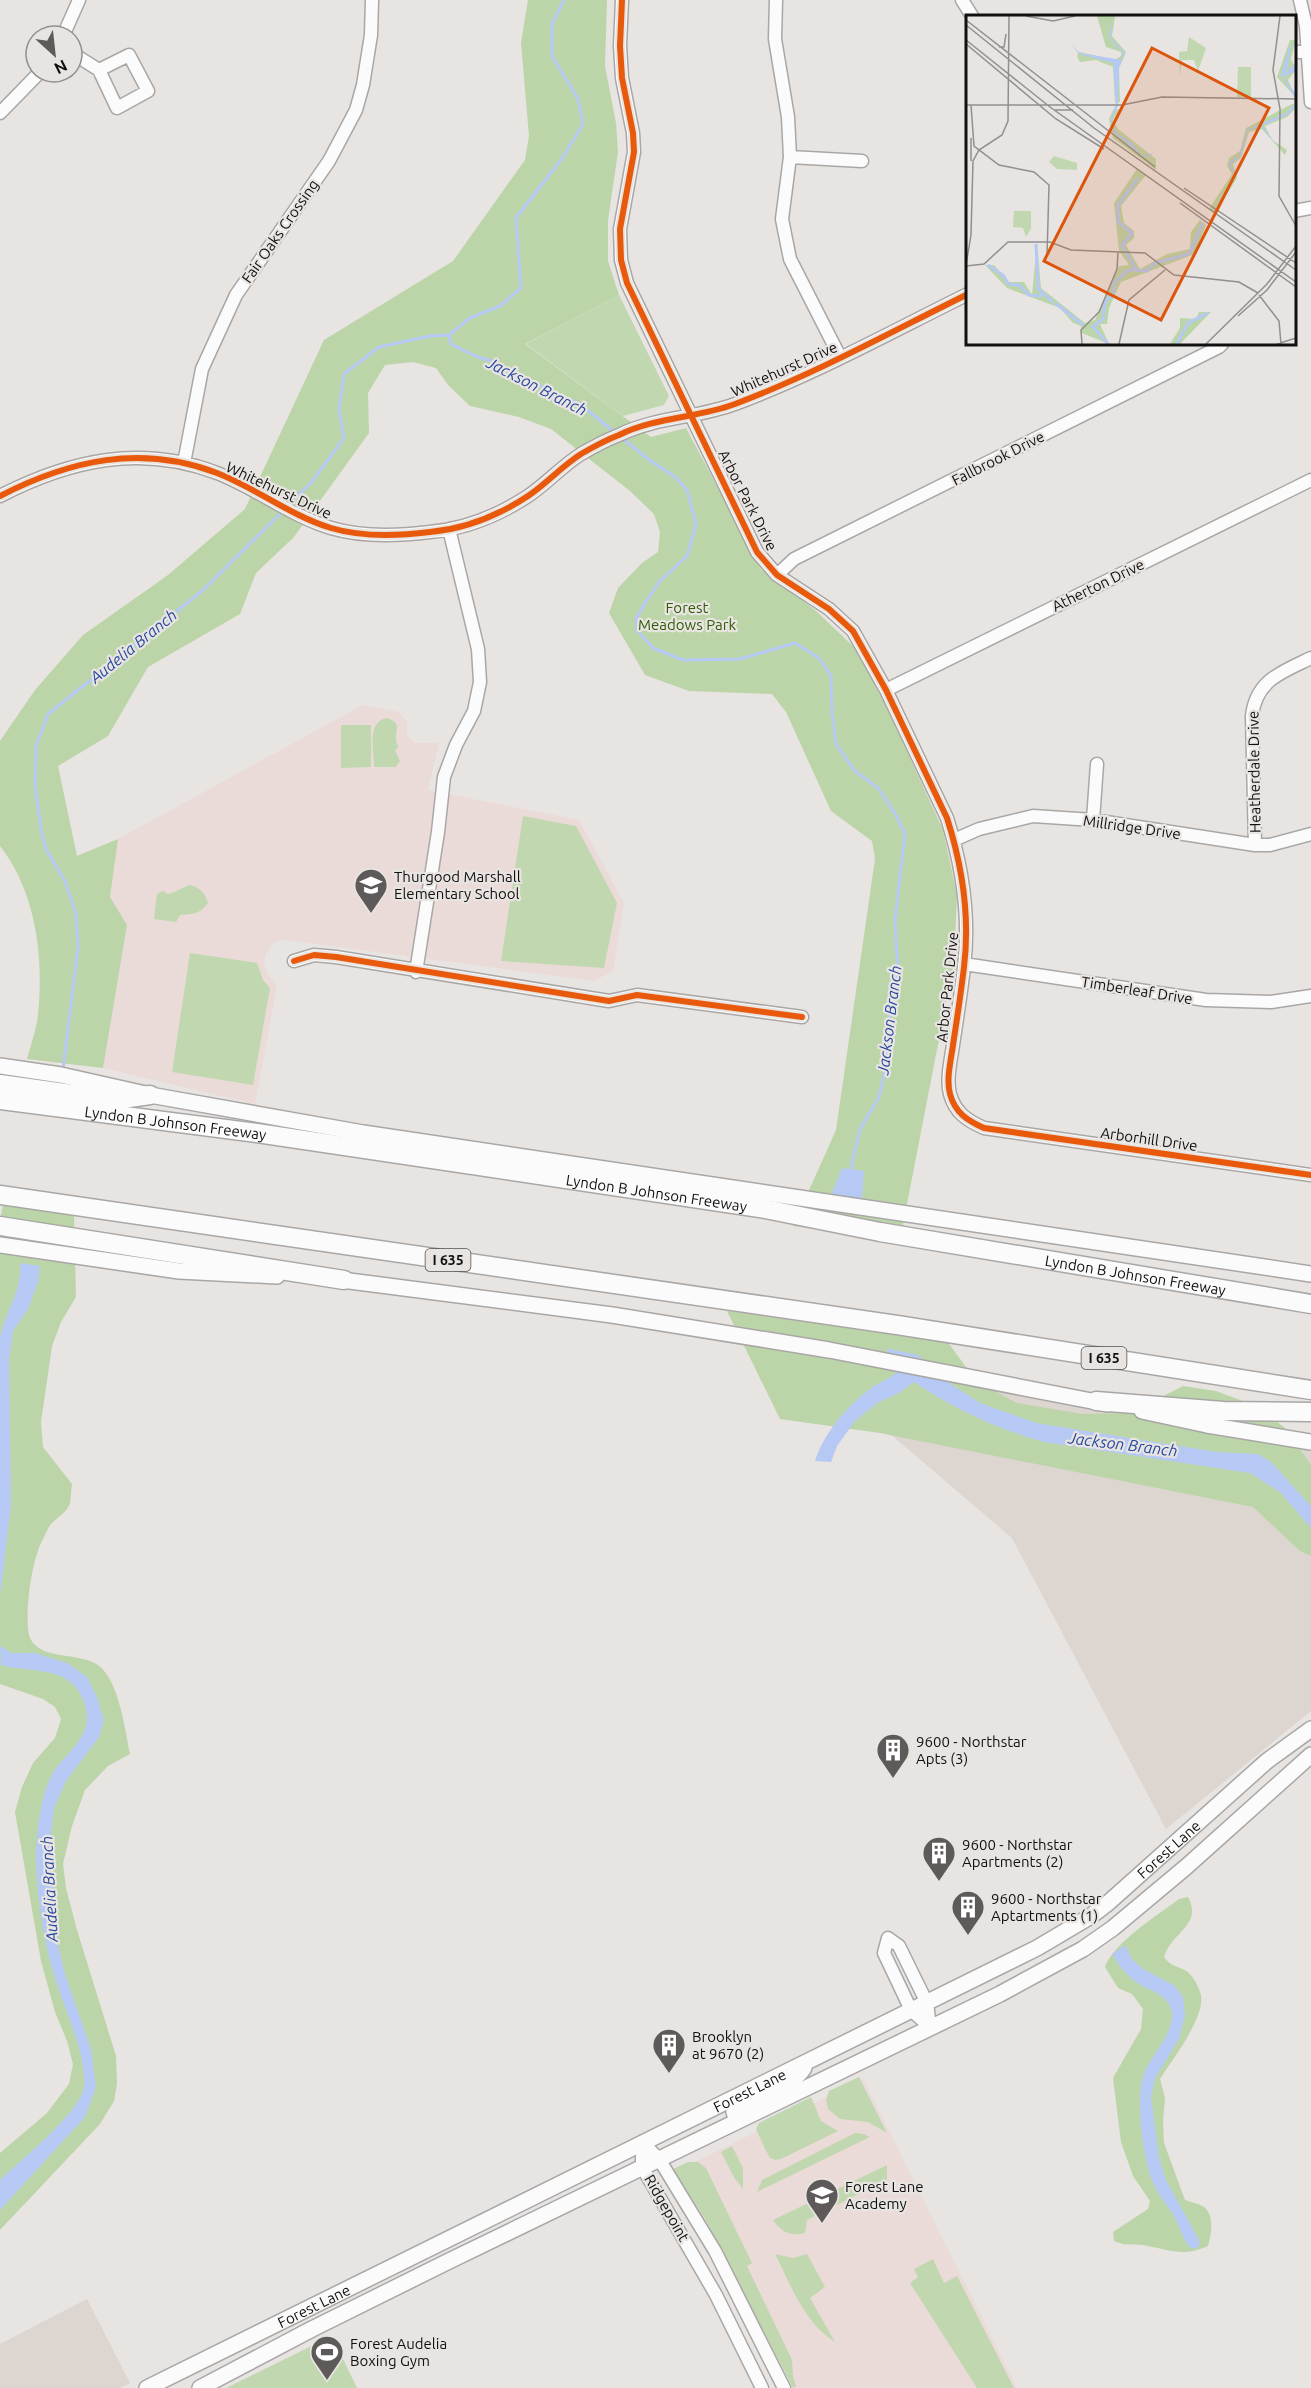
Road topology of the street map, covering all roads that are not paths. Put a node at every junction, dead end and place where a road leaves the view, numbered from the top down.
1 (79, 0) edge
2 (372, 0) edge
3 (622, 0) edge
4 (776, 0) edge
5 (962, 0) edge
6 (1300, 0) edge
7 (971, 15) edge
8 (68, 24) edge
9 (1296, 52) edge
10 (1308, 52) junction
11 (84, 61) edge
12 (99, 70) junction
13 (28, 84) edge
14 (1311, 102) edge
15 (0, 112) edge
16 (790, 158) junction
17 (862, 160) dead end
18 (1311, 208) edge
19 (1296, 212) edge
20 (966, 295) edge
21 (1221, 345) edge
22 (840, 357) junction
23 (692, 414) junction
24 (184, 463) junction
25 (1311, 480) edge
26 (0, 496) edge
27 (449, 529) junction
28 (777, 575) junction
29 (1311, 658) edge
30 (886, 690) junction
31 (1097, 764) dead end
32 (1093, 820) junction
33 (1311, 834) edge
34 (954, 840) junction
35 (1255, 845) junction
36 (294, 961) dead end
37 (964, 964) junction
38 (416, 972) junction
39 (1311, 996) edge
40 (802, 1017) dead end
41 (0, 1066) edge
42 (0, 1084) edge
43 (150, 1095) junction
44 (0, 1100) edge
45 (984, 1128) joint
46 (1311, 1174) edge
47 (0, 1195) edge
48 (0, 1226) edge
49 (0, 1245) edge
50 (1311, 1274) edge
51 (344, 1280) junction
52 (1311, 1304) edge
53 (1311, 1390) edge
54 (1096, 1401) junction
55 (1311, 1412) edge
56 (1311, 1442) edge
57 (1311, 1729) edge
58 (1311, 1755) edge
59 (1170, 1848) junction
60 (1186, 1867) junction
61 (927, 2003) junction
62 (911, 2010) junction
63 (930, 2027) junction
64 (808, 2061) junction
65 (737, 2121) junction
66 (642, 2142) junction
67 (659, 2158) junction
68 (642, 2166) junction
69 (439, 2243) junction
70 (715, 2251) junction
71 (697, 2261) junction
72 (447, 2262) junction
73 (362, 2281) junction
74 (312, 2329) junction
75 (147, 2388) edge
76 (200, 2388) edge
77 (762, 2388) edge
78 (784, 2388) edge

1 - 8 street
2 - 24 street, Fair Oaks Crossing
3 - 23 street, Arbor Park Drive
4 - 16 street
5 - 7 street
6 - 10 street
9 - 10 street
10 - 14 street
11 - 12 street
12 - 12 street
13 - 15 street
16 - 17 street
16 - 22 street
18 - 19 street
20 - 22 street, Whitehurst Drive
21 - 28 street, Fallbrook Drive
22 - 23 street, Whitehurst Drive
23 - 27 street, Whitehurst Drive
23 - 28 street, Arbor Park Drive
24 - 26 street, Whitehurst Drive
24 - 27 street, Whitehurst Drive
25 - 30 street, Atherton Drive
27 - 38 street
28 - 30 street, Arbor Park Drive
29 - 35 street, Heatherdale Drive
30 - 34 street, Arbor Park Drive
31 - 32 street
32 - 34 street, Millridge Drive
32 - 35 street, Millridge Drive
33 - 35 street, Millridge Drive
34 - 37 street, Arbor Park Drive
36 - 38 street
37 - 39 street, Timberleaf Drive
37 - 45 street, Arbor Park Drive
38 - 40 street
41 - 43 main road
42 - 43 highway
43 - 50 main road
44 - 52 highway, Lyndon B Johnson Freeway
45 - 46 street, Arborhill Drive
47 - 53 highway, I 635
48 - 51 highway
49 - 51 main road
51 - 54 main road
54 - 55 highway
54 - 56 main road
57 - 59 main road, Forest Lane
58 - 60 main road, Forest Lane
59 - 60 main road
59 - 61 main road, Forest Lane
60 - 63 main road, Forest Lane
61 - 62 main road, Forest Lane
61 - 62 street
61 - 63 street
62 - 63 street
62 - 64 main road, Forest Lane
63 - 65 main road, Forest Lane
64 - 65 main road
64 - 66 main road, Forest Lane
65 - 67 main road, Forest Lane
66 - 67 street, Ridgepoint
66 - 68 street, Ridgepoint
66 - 69 main road, Forest Lane
67 - 68 main road, Forest Lane
67 - 70 street, Ridgepoint
68 - 71 street, Ridgepoint
68 - 72 main road, Forest Lane
69 - 72 main road
69 - 73 main road, Forest Lane
70 - 71 street
70 - 78 street, Ridgepoint
71 - 77 street, Ridgepoint
72 - 74 main road, Forest Lane
73 - 74 main road
73 - 75 main road, Forest Lane
74 - 76 main road, Forest Lane

